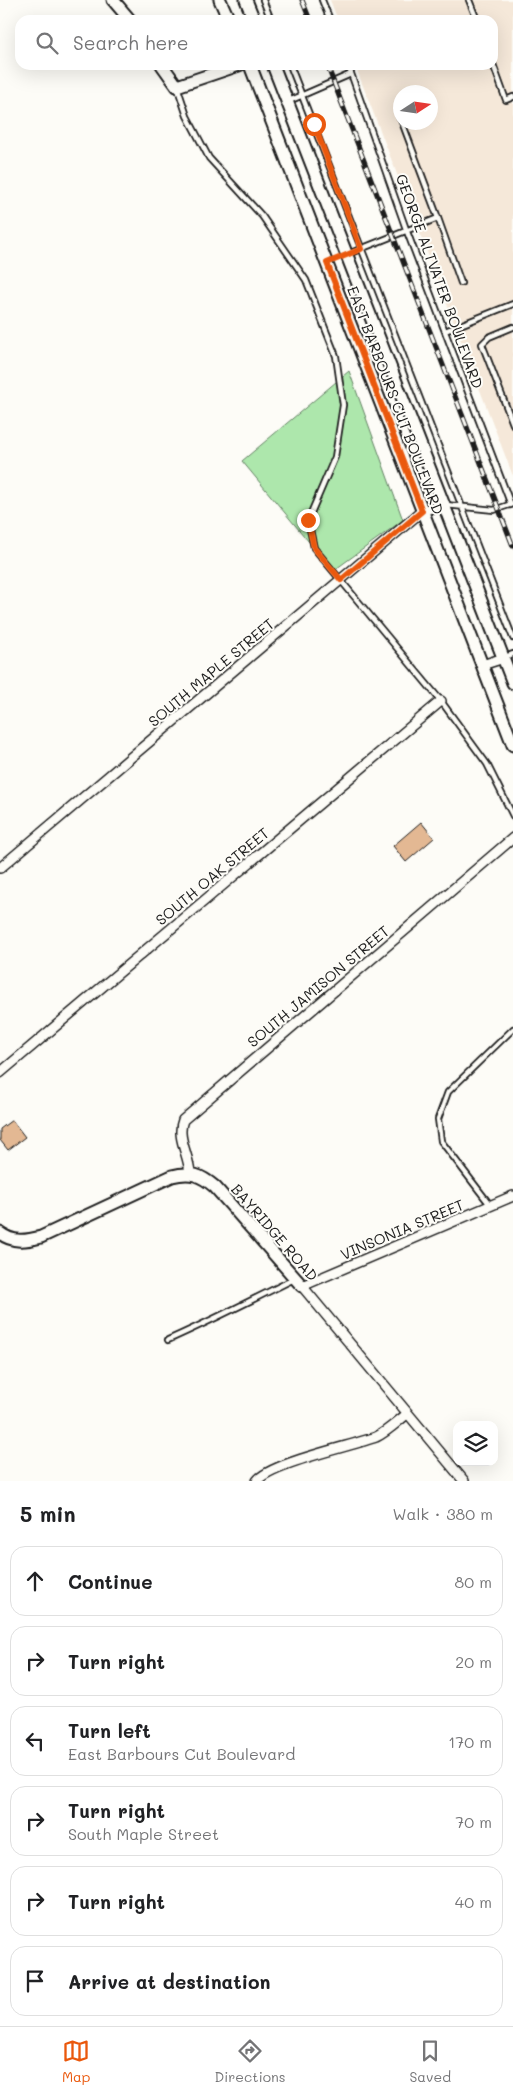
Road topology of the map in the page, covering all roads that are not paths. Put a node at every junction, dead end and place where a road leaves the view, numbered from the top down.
1 (113, 0) edge
2 (220, 0) edge
3 (246, 0) edge
4 (263, 0) edge
5 (322, 0) edge
6 (469, 0) edge
7 (126, 15) edge
8 (227, 15) edge
9 (252, 15) edge
10 (269, 15) edge
11 (328, 15) edge
12 (475, 15) edge
13 (166, 70) edge
14 (224, 70) edge
15 (252, 70) edge
16 (275, 70) edge
17 (292, 70) edge
18 (350, 70) edge
19 (495, 70) edge
20 (351, 74) junction
21 (177, 86) junction
22 (302, 95) junction
23 (513, 97) edge
24 (287, 101) junction
25 (405, 130) edge
26 (438, 218) junction
27 (406, 230) junction
28 (361, 249) junction
29 (347, 255) junction
30 (327, 263) junction
31 (461, 282) dead end
32 (513, 304) edge
33 (513, 328) edge
34 (445, 331) junction
35 (384, 348) junction
36 (363, 357) junction
37 (513, 424) edge
38 (444, 504) junction
39 (512, 504) edge
40 (463, 507) junction
41 (422, 511) junction
42 (341, 580) junction
43 (513, 638) edge
44 (508, 656) edge
45 (482, 666) junction
46 (513, 682) edge
47 (441, 700) junction
48 (513, 745) edge
49 (513, 816) edge
50 (513, 838) edge
51 (0, 868) edge
52 (513, 1029) edge
53 (0, 1073) edge
54 (190, 1173) junction
55 (513, 1196) edge
56 (491, 1206) junction
57 (0, 1233) edge
58 (299, 1282) junction
59 (168, 1340) dead end
60 (407, 1414) junction
61 (463, 1479) edge
62 (257, 1481) edge

1 - 7 street
2 - 8 street
3 - 9 street
4 - 10 lane
5 - 11 lane
6 - 12 lane
13 - 21 street
14 - 21 street
15 - 30 street, EAST BARBOURS CUT BOULEVARD
16 - 24 street, EAST BARBOURS CUT BOULEVARD
17 - 22 lane
18 - 20 lane, GEORGE ALTVATER BOULEVARD
19 - 23 lane
20 - 22 lane
20 - 27 lane, GEORGE ALTVATER BOULEVARD
21 - 42 lane
22 - 24 lane
22 - 28 lane
24 - 29 street, EAST BARBOURS CUT BOULEVARD
25 - 26 lane
26 - 27 lane
26 - 31 lane
27 - 28 lane
27 - 34 lane, GEORGE ALTVATER BOULEVARD
28 - 29 lane
28 - 40 lane
29 - 30 street
29 - 35 street, EAST BARBOURS CUT BOULEVARD
30 - 36 street, EAST BARBOURS CUT BOULEVARD
32 - 34 lane
33 - 37 lane
34 - 39 lane, GEORGE ALTVATER BOULEVARD
35 - 36 street
35 - 38 street, EAST BARBOURS CUT BOULEVARD
36 - 41 street, EAST BARBOURS CUT BOULEVARD
38 - 40 lane
38 - 41 street, SOUTH MAPLE STREET
38 - 44 street, EAST BARBOURS CUT BOULEVARD
39 - 40 lane
40 - 43 lane
41 - 42 street, SOUTH MAPLE STREET
41 - 45 street, EAST BARBOURS CUT BOULEVARD
42 - 47 lane
42 - 51 street, SOUTH MAPLE STREET
44 - 45 street
44 - 46 street, EAST BARBOURS CUT BOULEVARD
45 - 48 street, EAST BARBOURS CUT BOULEVARD
47 - 49 lane
47 - 53 street, SOUTH OAK STREET
50 - 54 street, SOUTH JAMISON STREET
52 - 56 lane
54 - 57 street
54 - 58 street, BAYRIDGE ROAD
55 - 56 street, VINSONIA STREET
56 - 58 street, VINSONIA STREET
58 - 59 lane
58 - 60 street, BAYRIDGE ROAD
60 - 61 street, BAYRIDGE ROAD
60 - 62 street

